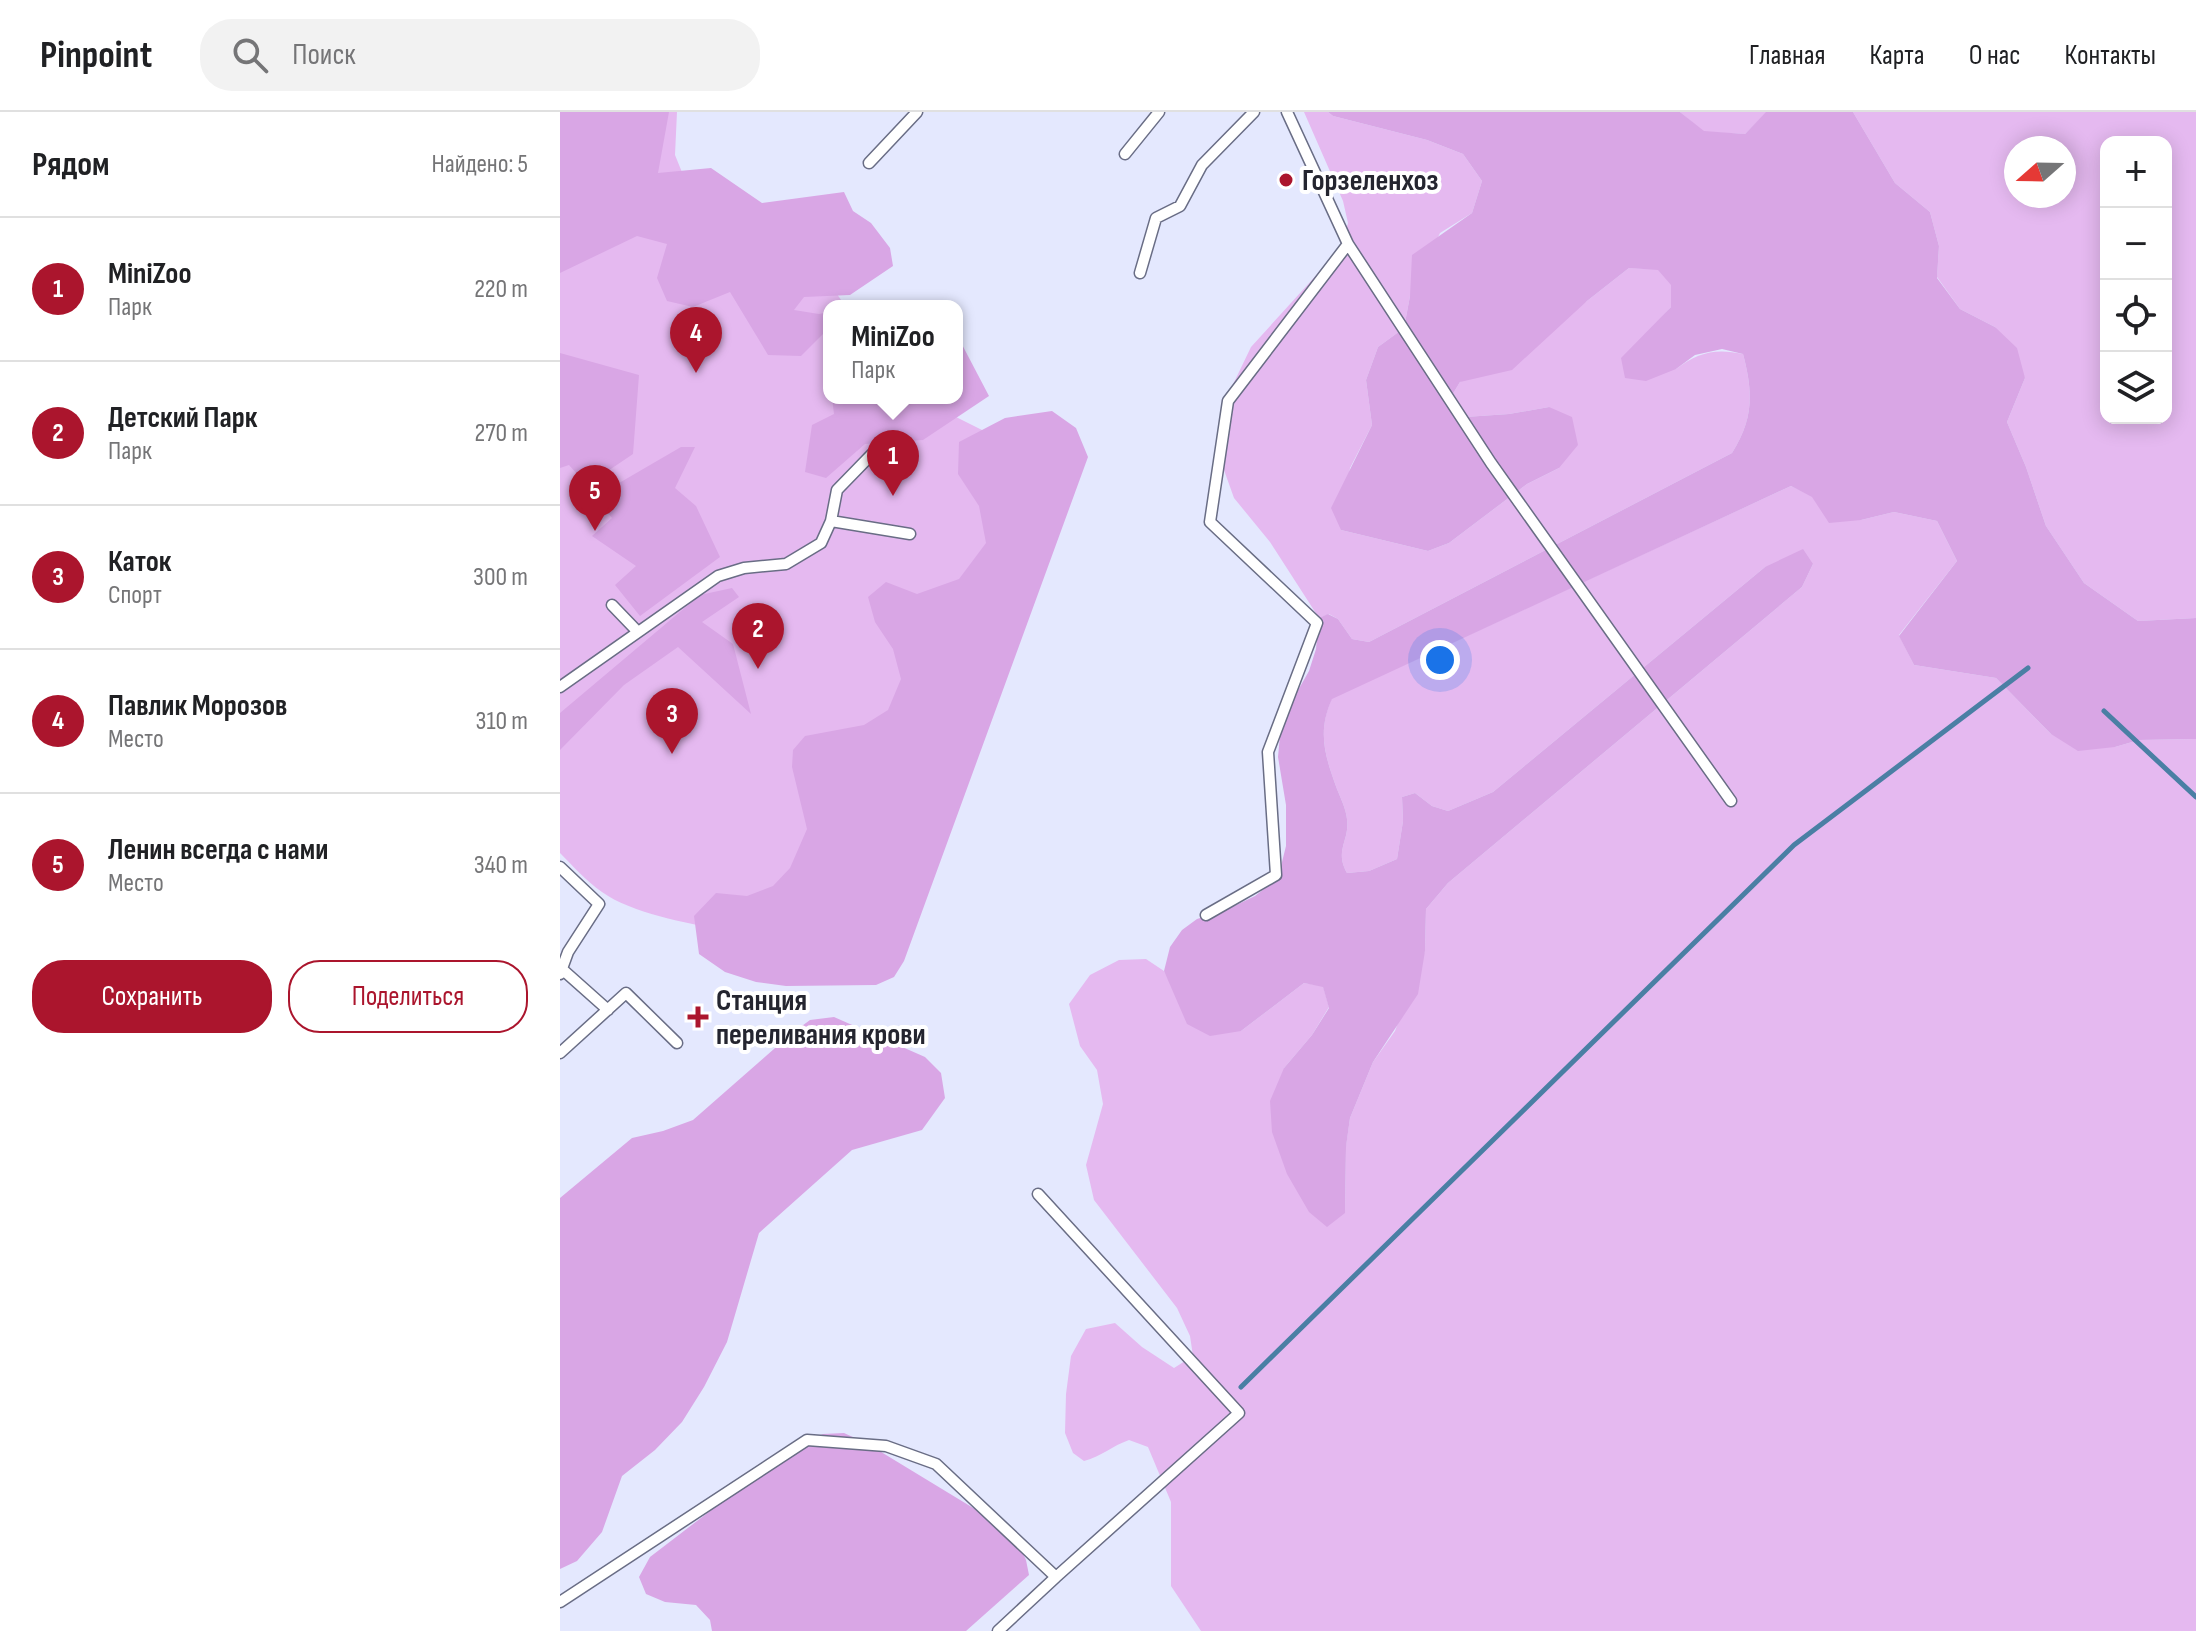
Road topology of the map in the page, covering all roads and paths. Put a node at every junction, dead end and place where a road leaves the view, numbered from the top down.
1 (917, 112) edge
2 (1159, 112) edge
3 (1254, 112) edge
4 (1287, 112) edge
5 (1125, 154) dead end
6 (869, 163) dead end
7 (1348, 244) junction
8 (1140, 273) dead end
9 (910, 461) dead end
10 (831, 521) junction
11 (910, 534) dead end
12 (612, 605) dead end
13 (637, 631) junction
14 (560, 687) edge
15 (1731, 801) dead end
16 (560, 867) edge
17 (1206, 915) dead end
18 (561, 972) edge
19 (608, 1010) junction
20 (677, 1043) dead end
21 (560, 1053) edge
22 (1038, 1194) dead end
23 (1056, 1577) junction
24 (560, 1602) edge
25 (998, 1631) edge

1 - 6 lane
2 - 5 lane
3 - 8 lane
4 - 7 lane
7 - 15 lane
7 - 17 lane
9 - 10 lane
10 - 11 lane
10 - 13 lane
12 - 13 lane
13 - 14 lane
16 - 18 lane
18 - 19 lane
19 - 20 lane
19 - 21 lane
22 - 23 lane
23 - 24 lane
23 - 25 lane

